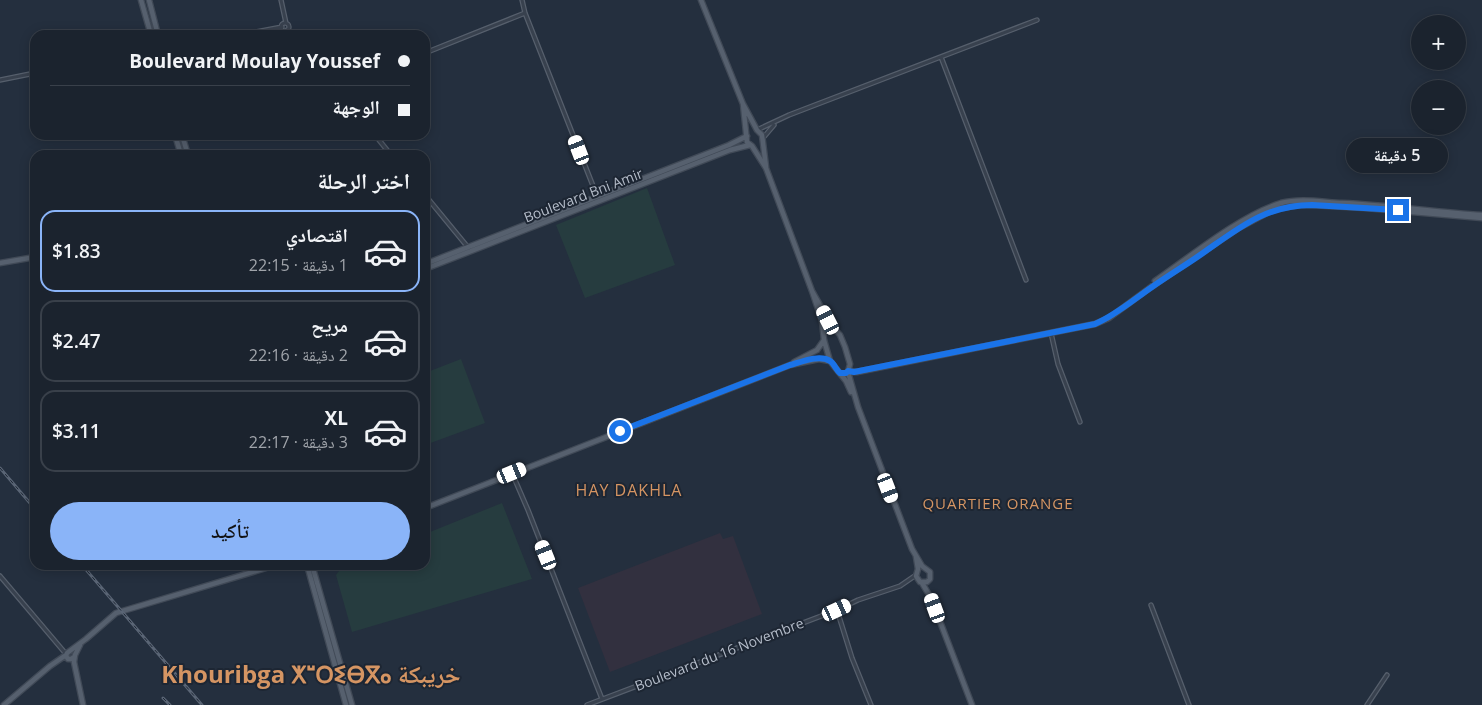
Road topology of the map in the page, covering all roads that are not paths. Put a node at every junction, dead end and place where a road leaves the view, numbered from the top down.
1 (141, 0) edge
2 (149, 0) edge
3 (280, 0) edge
4 (522, 0) edge
5 (701, 0) edge
6 (525, 13) junction
7 (1038, 20) dead end
8 (286, 23) junction
9 (282, 27) junction
10 (149, 30) edge
11 (157, 30) edge
12 (266, 30) edge
13 (287, 30) joint
14 (430, 52) edge
15 (941, 57) junction
16 (30, 74) edge
17 (0, 80) edge
18 (743, 104) junction
19 (776, 122) junction
20 (757, 130) junction
21 (747, 135) junction
22 (763, 139) junction
23 (379, 140) edge
24 (751, 145) junction
25 (387, 150) edge
26 (766, 168) junction
27 (597, 196) junction
28 (430, 201) edge
29 (1482, 216) edge
30 (470, 249) junction
31 (30, 258) edge
32 (430, 262) edge
33 (0, 264) edge
34 (430, 267) edge
35 (1026, 280) dead end
36 (812, 291) junction
37 (833, 328) junction
38 (824, 332) junction
39 (1051, 333) junction
40 (824, 340) junction
41 (830, 361) junction
42 (850, 364) junction
43 (790, 365) junction
44 (848, 371) junction
45 (861, 371) junction
46 (840, 373) junction
47 (858, 407) junction
48 (1080, 422) dead end
49 (512, 473) junction
50 (430, 506) edge
51 (916, 557) junction
52 (925, 568) junction
53 (260, 570) edge
54 (308, 570) edge
55 (313, 570) edge
56 (917, 574) junction
57 (0, 576) edge
58 (930, 580) junction
59 (908, 582) junction
60 (920, 582) junction
61 (930, 595) junction
62 (1151, 605) dead end
63 (837, 610) junction
64 (70, 656) junction
65 (1387, 675) dead end
66 (602, 699) junction
67 (4, 705) edge
68 (84, 705) edge
69 (346, 705) edge
70 (352, 705) edge
71 (587, 705) edge
72 (871, 705) edge
73 (972, 705) edge
74 (1189, 705) edge
75 (1367, 705) edge

1 - 10 main road
2 - 11 main road
3 - 8 street
4 - 6 street
5 - 18 main road
6 - 14 street
6 - 27 street
7 - 15 street
8 - 9 street
8 - 13 street
9 - 12 street
9 - 13 street
15 - 19 street
15 - 35 street
16 - 17 street
18 - 20 main road
18 - 21 main road
19 - 20 street
19 - 22 street
20 - 21 main road
20 - 22 main road
21 - 24 main road
21 - 27 main road, Boulevard Bni Amir
22 - 24 main road
22 - 26 main road
23 - 25 street
24 - 26 main road
24 - 30 main road, Boulevard Bni Amir
26 - 36 main road
27 - 30 main road, Boulevard Bni Amir
28 - 30 street
29 - 39 main road
30 - 32 main road, Boulevard Bni Amir
30 - 34 main road, Boulevard Bni Amir
31 - 33 main road
36 - 37 main road
36 - 38 main road
37 - 38 main road
37 - 42 main road
38 - 40 main road
39 - 45 main road
39 - 48 street
40 - 41 main road
40 - 43 main road
41 - 43 main road
41 - 46 main road
42 - 44 main road
42 - 45 main road
43 - 49 main road
44 - 45 main road
44 - 46 main road
44 - 47 main road
46 - 47 main road
47 - 51 main road
49 - 50 main road
49 - 66 street
51 - 52 main road
51 - 56 main road
52 - 56 main road
52 - 58 main road
53 - 64 main road
54 - 69 main road
55 - 70 main road
56 - 59 street, Boulevard du 16 Novembre
56 - 60 main road
57 - 64 street
58 - 60 main road
58 - 61 main road
59 - 60 street, Boulevard du 16 Novembre
59 - 63 street, Boulevard du 16 Novembre
60 - 61 main road
61 - 73 main road
62 - 74 street
63 - 66 street, Boulevard du 16 Novembre
63 - 72 street
64 - 67 main road
64 - 68 main road
65 - 75 street
66 - 71 street, Boulevard du 16 Novembre

